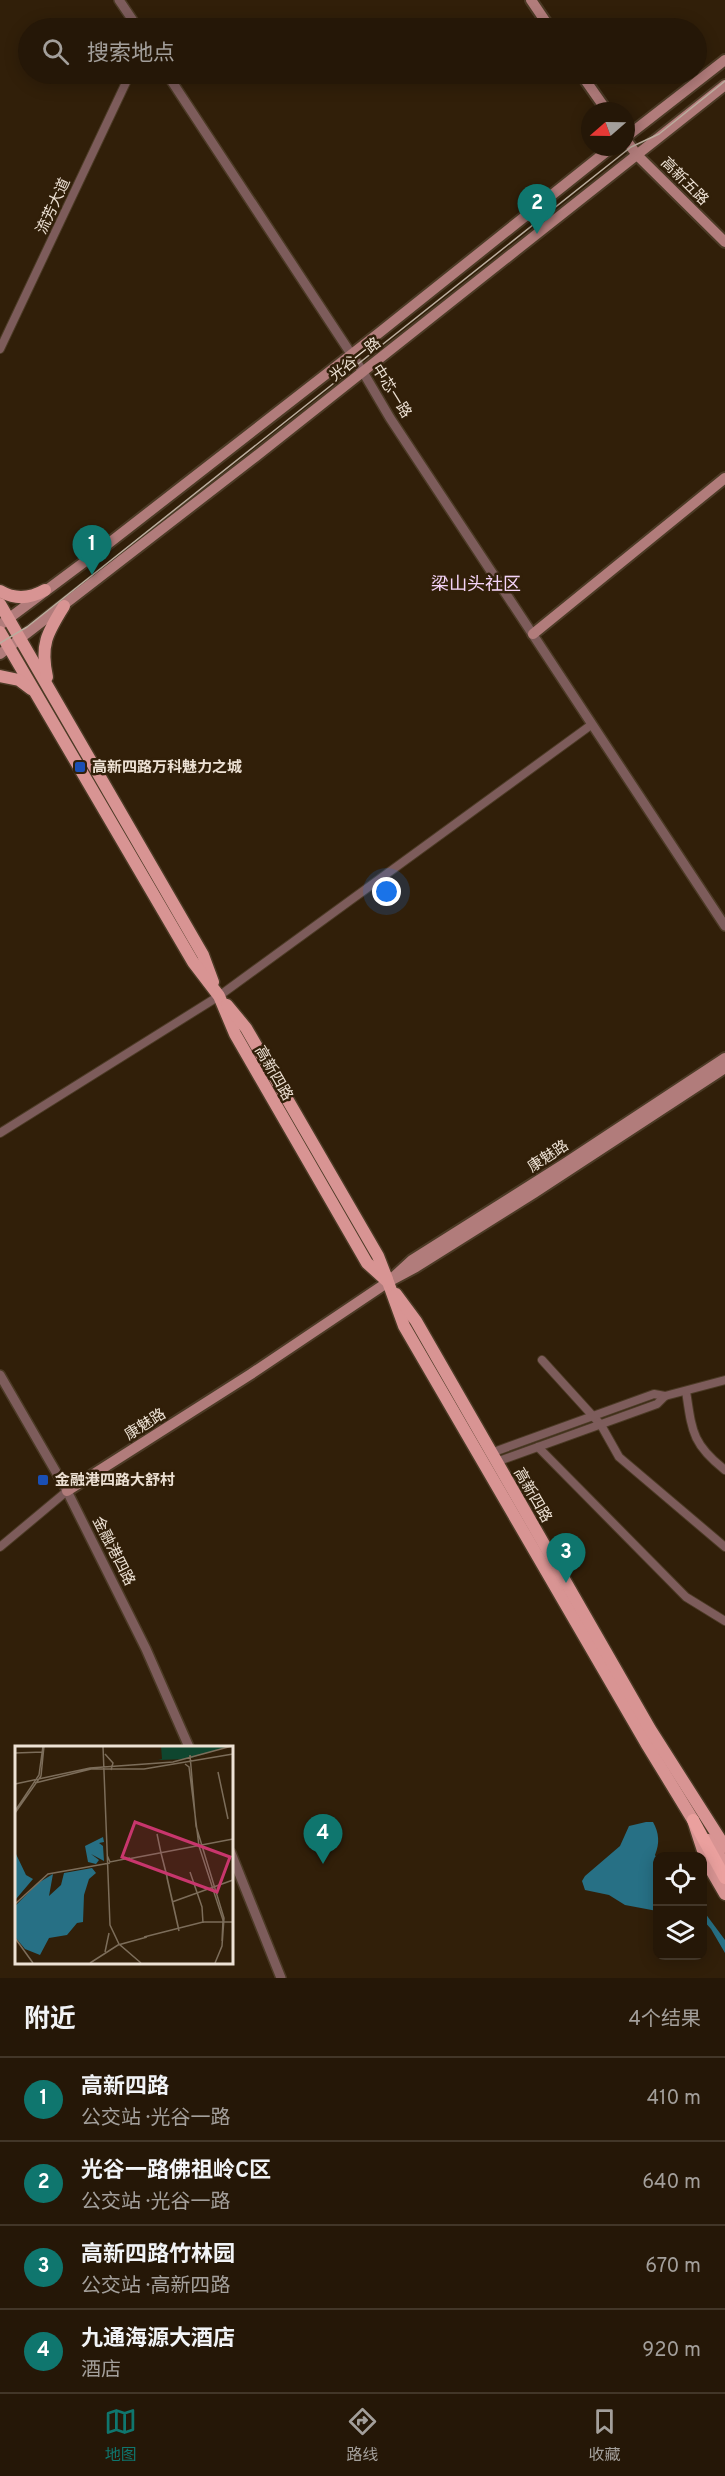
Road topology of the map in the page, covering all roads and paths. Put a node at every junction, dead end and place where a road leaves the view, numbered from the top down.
1 (119, 0) edge
2 (531, 0) edge
3 (131, 18) edge
4 (543, 18) edge
5 (725, 60) edge
6 (707, 74) edge
7 (125, 84) edge
8 (174, 84) edge
9 (588, 84) edge
10 (695, 84) edge
11 (725, 85) edge
12 (600, 102) edge
13 (635, 131) edge
14 (635, 152) edge
15 (637, 155) junction
16 (601, 156) edge
17 (725, 242) edge
18 (0, 349) edge
19 (351, 355) junction
20 (363, 372) junction
21 (725, 478) edge
22 (725, 484) edge
23 (45, 590) junction
24 (0, 591) edge
25 (0, 604) edge
26 (64, 606) junction
27 (4, 622) edge
28 (0, 632) edge
29 (535, 636) junction
30 (21, 639) junction
31 (4, 651) edge
32 (0, 676) edge
33 (37, 692) junction
34 (56, 698) junction
35 (591, 725) junction
36 (725, 926) edge
37 (219, 996) junction
38 (725, 1058) edge
39 (725, 1068) edge
40 (0, 1133) edge
41 (388, 1281) junction
42 (542, 1360) dead end
43 (0, 1375) edge
44 (725, 1380) edge
45 (687, 1391) junction
46 (664, 1396) junction
47 (594, 1416) junction
48 (601, 1425) junction
49 (538, 1447) junction
50 (494, 1458) junction
51 (725, 1470) edge
52 (67, 1491) junction
53 (725, 1547) edge
54 (0, 1548) edge
55 (725, 1621) edge
56 (189, 1746) edge
57 (693, 1820) junction
58 (725, 1847) edge
59 (232, 1856) edge
60 (725, 1864) edge
61 (725, 1878) edge
62 (725, 1894) edge
63 (281, 1978) edge

1 - 3 street
2 - 4 main road
5 - 6 main road
7 - 18 street, 流芳大道
8 - 19 street, 中芯一路
9 - 12 main road
10 - 13 main road
11 - 15 main road, 光谷一路
14 - 15 main road, 高新五路
15 - 17 main road, 高新五路
15 - 20 main road, 光谷一路
16 - 19 main road, 光谷一路
19 - 20 street, 中芯一路
19 - 23 main road, 光谷一路
20 - 26 main road, 光谷一路
20 - 29 street, 中芯一路
21 - 29 main road
22 - 29 main road
23 - 24 main road
23 - 27 main road, 光谷一路
25 - 27 main road, 高新四路
26 - 30 main road, 光谷一路
26 - 34 main road
27 - 30 main road, 高新四路
28 - 31 main road, 高新四路
29 - 35 street, 中芯一路
30 - 31 main road, 光谷一路
30 - 34 main road, 高新四路
31 - 33 main road, 高新四路
32 - 33 main road
33 - 37 main road, 高新四路
34 - 37 main road, 高新四路
35 - 36 street, 中芯一路
35 - 37 street
37 - 40 street
37 - 41 main road, 高新四路
38 - 41 main road, 康魅路
39 - 41 main road, 康魅路
41 - 50 main road, 高新四路
41 - 52 main road, 康魅路
41 - 57 main road, 高新四路
42 - 47 street
43 - 52 street, 金融港四路
44 - 45 street
45 - 46 street
45 - 51 street
46 - 47 street
46 - 48 street
47 - 48 street
47 - 50 street
48 - 49 street
48 - 53 street
49 - 50 street
49 - 55 street
50 - 58 main road, 高新四路
52 - 54 street
52 - 56 street, 金融港四路
57 - 60 main road, 高新四路
57 - 61 highway
57 - 62 main road, 高新四路
59 - 63 street

